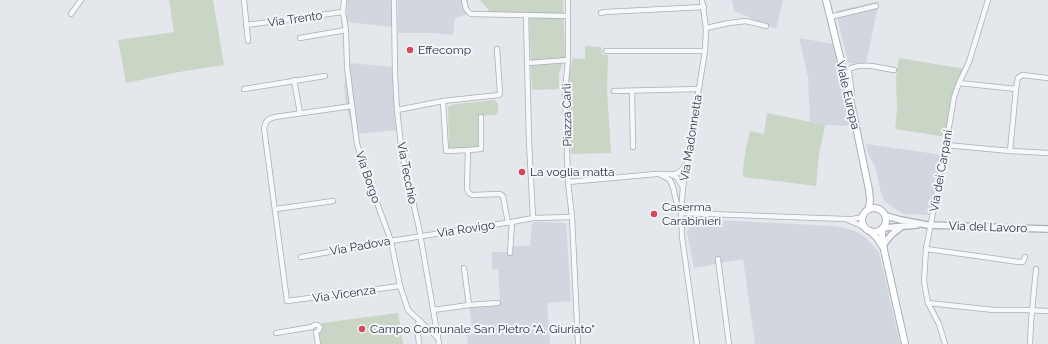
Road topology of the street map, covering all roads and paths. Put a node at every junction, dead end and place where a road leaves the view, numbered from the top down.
1 (81, 0) edge
2 (244, 0) edge
3 (394, 0) edge
4 (464, 0) edge
5 (568, 0) edge
6 (702, 0) edge
7 (826, 0) edge
8 (988, 0) edge
9 (343, 1) edge
10 (876, 6) dead end
11 (704, 7) junction
12 (343, 12) junction
13 (601, 13) dead end
14 (71, 14) dead end
15 (526, 16) junction
16 (568, 16) junction
17 (830, 17) junction
18 (246, 25) junction
19 (766, 26) dead end
20 (706, 28) junction
21 (346, 30) junction
22 (300, 38) dead end
23 (248, 40) dead end
24 (498, 49) dead end
25 (606, 51) dead end
26 (705, 51) junction
27 (568, 60) junction
28 (528, 62) junction
29 (894, 70) dead end
30 (326, 76) dead end
31 (1048, 78) edge
32 (294, 80) junction
33 (958, 83) junction
34 (244, 89) dead end
35 (1016, 89) junction
36 (699, 90) junction
37 (614, 91) dead end
38 (632, 91) junction
39 (850, 98) junction
40 (443, 101) junction
41 (352, 106) junction
42 (397, 110) junction
43 (300, 113) junction
44 (481, 117) dead end
45 (946, 145) junction
46 (633, 147) dead end
47 (468, 150) junction
48 (1010, 151) junction
49 (1048, 154) edge
50 (687, 164) junction
51 (659, 174) junction
52 (674, 175) junction
53 (670, 180) junction
54 (568, 182) junction
55 (683, 187) junction
56 (869, 190) junction
57 (333, 201) dead end
58 (869, 209) junction
59 (880, 209) junction
60 (276, 210) junction
61 (681, 212) junction
62 (886, 216) junction
63 (572, 217) junction
64 (862, 217) junction
65 (533, 218) junction
66 (846, 219) junction
67 (510, 222) junction
68 (929, 225) junction
69 (902, 227) junction
70 (883, 228) junction
71 (867, 229) junction
72 (1048, 229) edge
73 (420, 236) junction
74 (391, 241) junction
75 (884, 247) junction
76 (926, 249) junction
77 (510, 253) dead end
78 (1025, 256) dead end
79 (301, 257) dead end
80 (718, 259) dead end
81 (464, 268) dead end
82 (1036, 269) dead end
83 (400, 286) junction
84 (928, 303) junction
85 (498, 304) dead end
86 (469, 305) junction
87 (433, 310) junction
88 (1032, 310) junction
89 (1048, 311) edge
90 (420, 321) junction
91 (276, 333) dead end
92 (438, 338) junction
93 (318, 344) edge
94 (419, 344) edge
95 (439, 344) edge
96 (578, 344) edge
97 (697, 344) edge
98 (728, 344) edge
99 (905, 344) edge
100 (945, 344) edge
101 (1030, 344) edge

1 - 14 street
2 - 18 street
3 - 42 street, Via Tecchio
4 - 15 street
5 - 16 street, Piazza Carli
6 - 11 street, Via Madonnetta
7 - 17 main road, Viale Europa
8 - 33 street, Via dei Carpani
9 - 12 street, Via Borgo
10 - 17 street
11 - 13 street
11 - 20 street, Via Madonnetta
12 - 18 street, Via Trento
12 - 21 street, Via Borgo
15 - 16 street
15 - 28 street
16 - 27 street, Piazza Carli
17 - 39 main road, Viale Europa
18 - 23 street
19 - 20 street
20 - 26 street, Via Madonnetta
21 - 22 street
21 - 41 street, Via Borgo
24 - 40 street
25 - 26 street
26 - 36 street, Via Madonnetta
27 - 28 street
27 - 54 street, Piazza Carli
28 - 65 street
29 - 39 street
30 - 32 street
31 - 35 street
32 - 34 street
32 - 43 street
33 - 35 street
33 - 45 street, Via dei Carpani
35 - 48 street
36 - 38 street
36 - 50 street, Via Madonnetta
37 - 38 street
38 - 46 street
39 - 56 main road, Viale Europa
40 - 42 street
40 - 47 street
41 - 43 street
41 - 74 street, Via Borgo
42 - 73 street, Via Tecchio
43 - 60 street
44 - 47 street
45 - 48 street
45 - 68 street, Via dei Carpani
47 - 67 street
48 - 49 street
50 - 52 street
50 - 55 street, Via Madonnetta
51 - 52 street
51 - 53 street
51 - 54 street
52 - 53 street
52 - 55 street
53 - 61 street
54 - 63 street, Piazza Carli
55 - 61 street, Via Madonnetta
56 - 58 main road, Viale Europa
56 - 59 main road, Viale Europa
57 - 60 street
58 - 59 main road
58 - 64 main road
59 - 62 main road
60 - 83 street, Via Vicenza
61 - 66 street
61 - 97 street, Via Madonnetta
62 - 68 street, Via del Lavoro
62 - 70 main road
63 - 65 street
63 - 96 street, Piazza Carli
64 - 66 street
64 - 71 main road
65 - 67 street, Via Rovigo
66 - 71 street
67 - 73 street, Via Rovigo
67 - 77 street, Via Rovigo
68 - 69 street, Via del Lavoro
68 - 72 street, Via del Lavoro
68 - 76 street, Via dei Carpani
69 - 70 street, Via del Lavoro
69 - 75 street
70 - 71 main road
70 - 75 main road
71 - 75 main road
73 - 74 street, Via Padova
73 - 87 street, Via Tecchio
74 - 79 street, Via Padova
74 - 83 street, Via Borgo
75 - 99 main road
76 - 78 street
76 - 84 street, Via dei Carpani
80 - 98 street
81 - 86 street
82 - 88 street
83 - 90 street, Via Borgo
84 - 88 street
84 - 100 street, Via dei Carpani
85 - 86 street
86 - 87 street
87 - 92 street, Via Tecchio
88 - 89 street
88 - 101 street
90 - 92 street, Via Borgo
90 - 94 street
91 - 93 street
92 - 95 street, Via Tecchio

